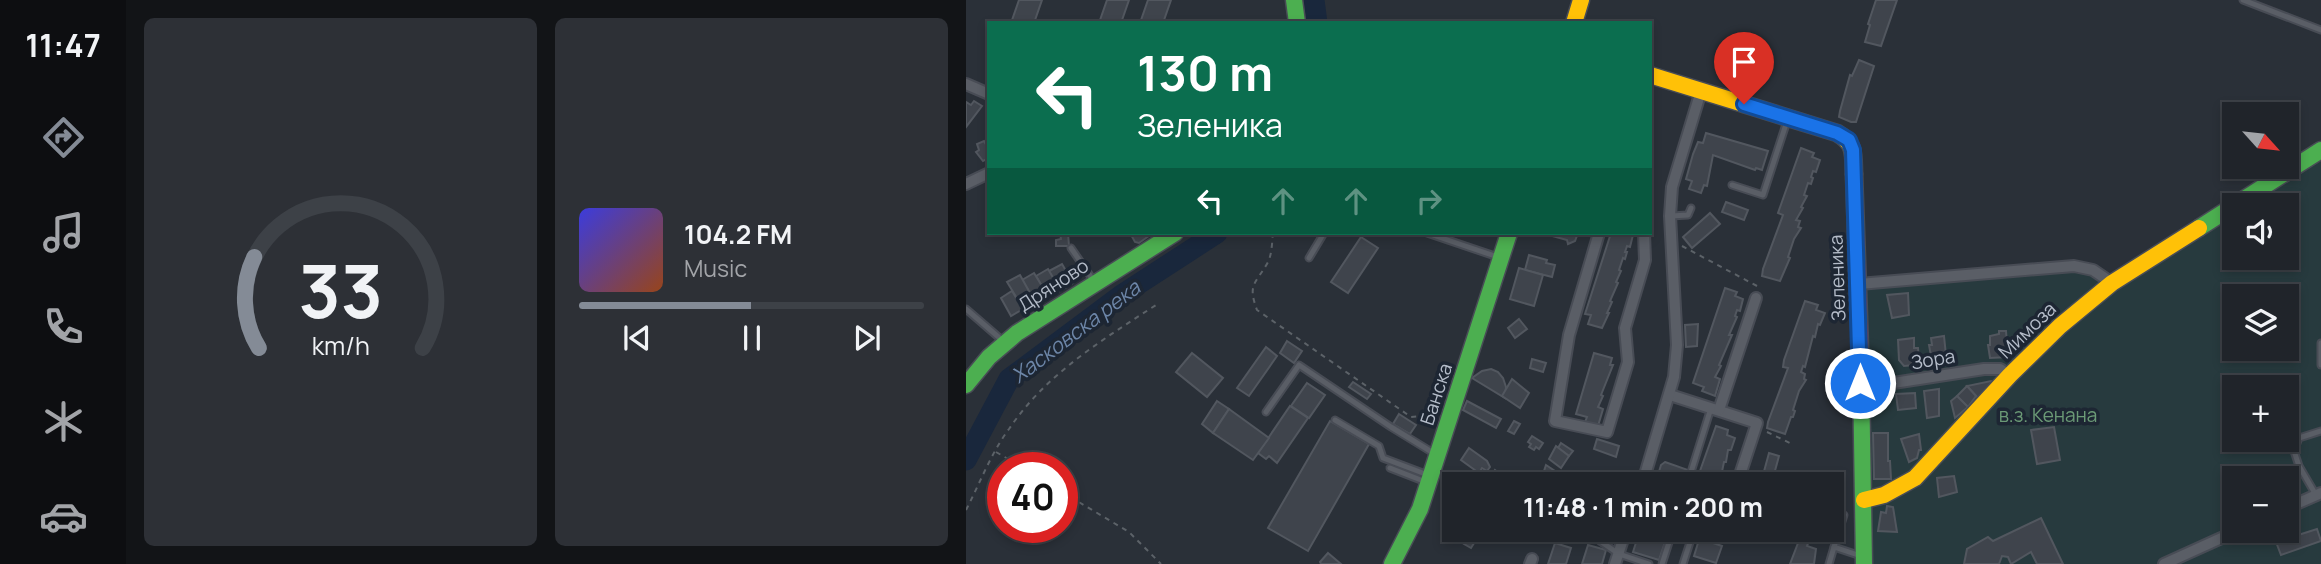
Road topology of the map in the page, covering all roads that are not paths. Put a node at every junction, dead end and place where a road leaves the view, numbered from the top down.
1 (1294, 0) edge
2 (2243, 0) edge
3 (1581, 1) edge
4 (1297, 21) edge
5 (1575, 21) edge
6 (2321, 30) edge
7 (1652, 76) edge
8 (966, 84) edge
9 (1701, 91) junction
10 (987, 93) edge
11 (1787, 118) junction
12 (2321, 150) edge
13 (987, 174) edge
14 (966, 184) edge
15 (1732, 185) dead end
16 (1691, 208) dead end
17 (1670, 216) junction
18 (1172, 235) edge
19 (1323, 235) edge
20 (1433, 235) edge
21 (1508, 235) edge
22 (1598, 235) edge
23 (1644, 235) edge
24 (1071, 248) dead end
25 (1309, 258) dead end
26 (1501, 258) junction
27 (1094, 283) junction
28 (1858, 284) junction
29 (2112, 284) junction
30 (1756, 298) road end
31 (966, 309) edge
32 (1006, 343) junction
33 (2321, 343) edge
34 (2321, 365) edge
35 (2010, 375) junction
36 (966, 385) edge
37 (1861, 388) junction
38 (1670, 395) junction
39 (1715, 409) junction
40 (1266, 412) dead end
41 (1335, 420) dead end
42 (2321, 431) edge
43 (1438, 456) junction
44 (1646, 472) edge
45 (1692, 472) edge
46 (1741, 472) edge
47 (1430, 480) junction
48 (2318, 494) edge
49 (1864, 500) junction
50 (2299, 503) edge
51 (2222, 538) edge
52 (1601, 542) edge
53 (1622, 542) edge
54 (1669, 542) edge
55 (1690, 542) edge
56 (1836, 542) edge
57 (1834, 547) junction
58 (1617, 559) edge
59 (1864, 560) edge
60 (1392, 564) edge
61 (1649, 564) edge
62 (1662, 564) edge
63 (1684, 564) edge
64 (1829, 564) edge
65 (2164, 564) edge

1 - 4 street
2 - 6 lane
3 - 5 street
7 - 9 street
8 - 10 street
9 - 11 street
9 - 17 street
11 - 15 lane
11 - 28 street, Зеленика
12 - 29 street, Мимоза
13 - 14 street
16 - 17 lane
17 - 38 street
18 - 27 street, Дряново
19 - 25 lane
20 - 26 lane
21 - 26 street, Банска
22 - 23 street
24 - 27 lane
26 - 43 street, Банска
27 - 32 street, Дряново
28 - 29 street
28 - 37 street, Зеленика
29 - 35 street, Мимоза
30 - 39 street
31 - 32 lane
32 - 36 street, Дряново
33 - 34 lane
35 - 37 street, Зора
35 - 49 street, Мимоза
37 - 49 street, Зеленика
38 - 39 street
38 - 44 street
39 - 45 lane
39 - 46 street
40 - 43 lane
41 - 47 lane
42 - 48 lane
43 - 47 street, Банска
47 - 60 street, Банска
48 - 50 street
49 - 59 street, Зеленика
51 - 65 street
52 - 58 lane
53 - 58 street
54 - 62 lane
55 - 63 lane
56 - 57 lane
57 - 59 lane
57 - 64 lane
58 - 61 lane

